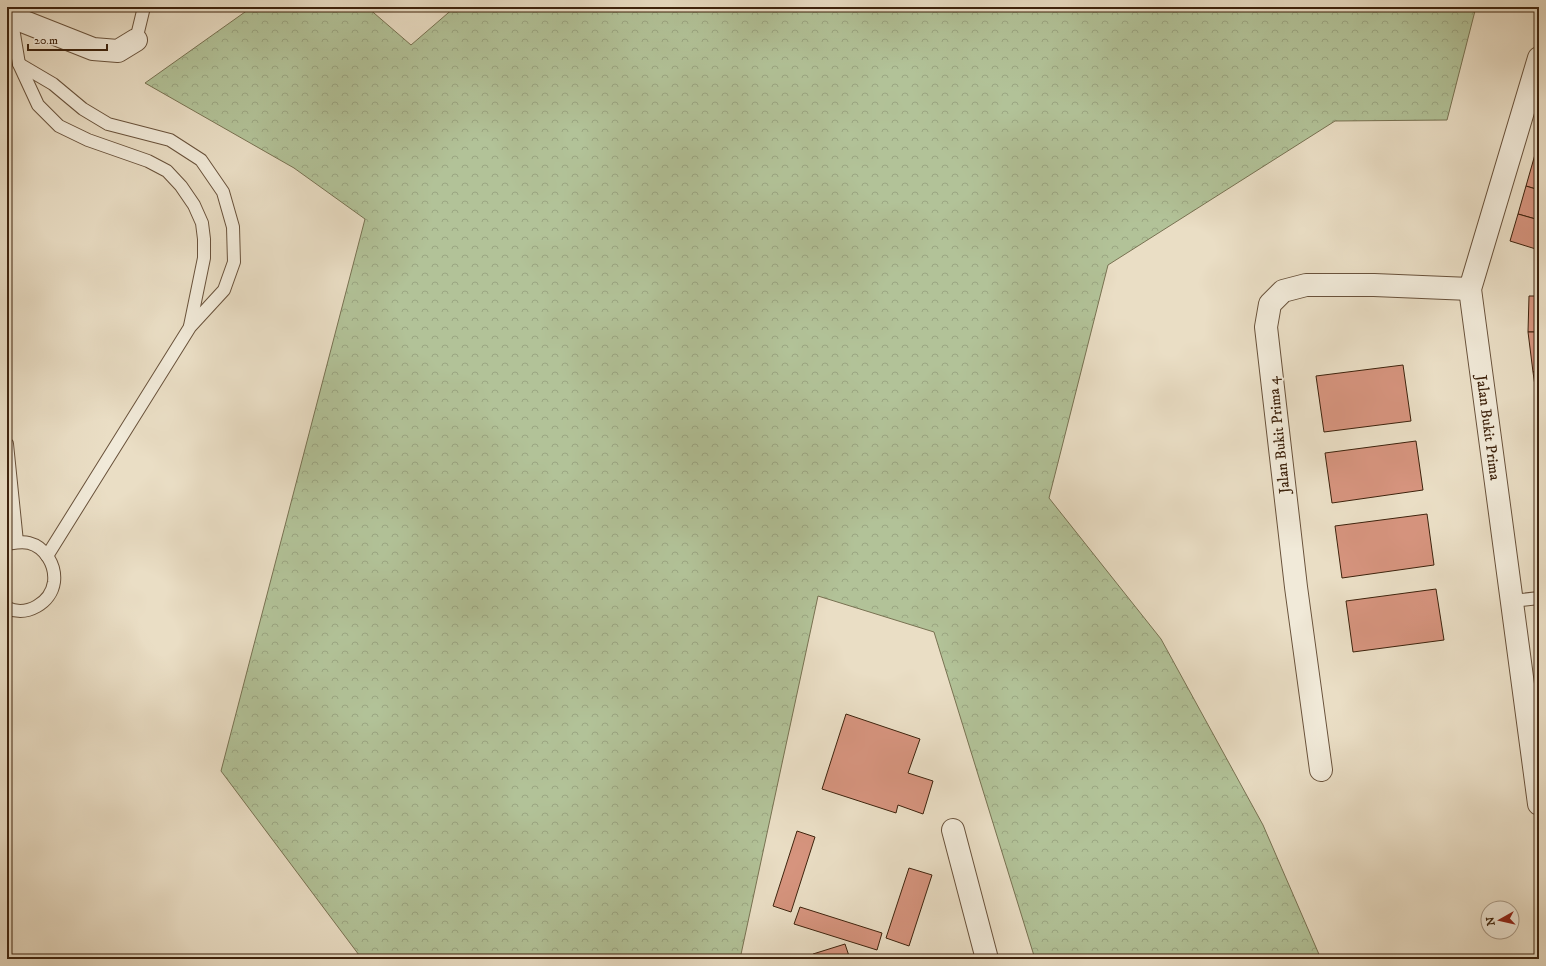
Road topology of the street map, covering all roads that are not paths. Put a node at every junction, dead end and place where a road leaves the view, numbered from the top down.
1 (144, 7) edge
2 (9, 16) edge
3 (136, 40) joint
4 (1539, 58) edge
5 (19, 64) junction
6 (1470, 289) junction
7 (190, 327) junction
8 (7, 444) edge
9 (12, 543) edge
10 (47, 556) junction
11 (1539, 598) edge
12 (1512, 601) junction
13 (7, 608) edge
14 (1321, 770) dead end
15 (1539, 804) edge
16 (953, 830) dead end
17 (987, 959) edge

1 - 3 lane
2 - 3 street
2 - 5 lane
4 - 6 street, Jalan Bukit Prima
5 - 7 lane
5 - 7 lane
6 - 12 street, Jalan Bukit Prima
6 - 14 street, Jalan Bukit Prima 4
7 - 10 lane
8 - 9 lane
9 - 10 lane
10 - 13 lane
11 - 12 lane
12 - 15 street, Jalan Bukit Prima
16 - 17 street

